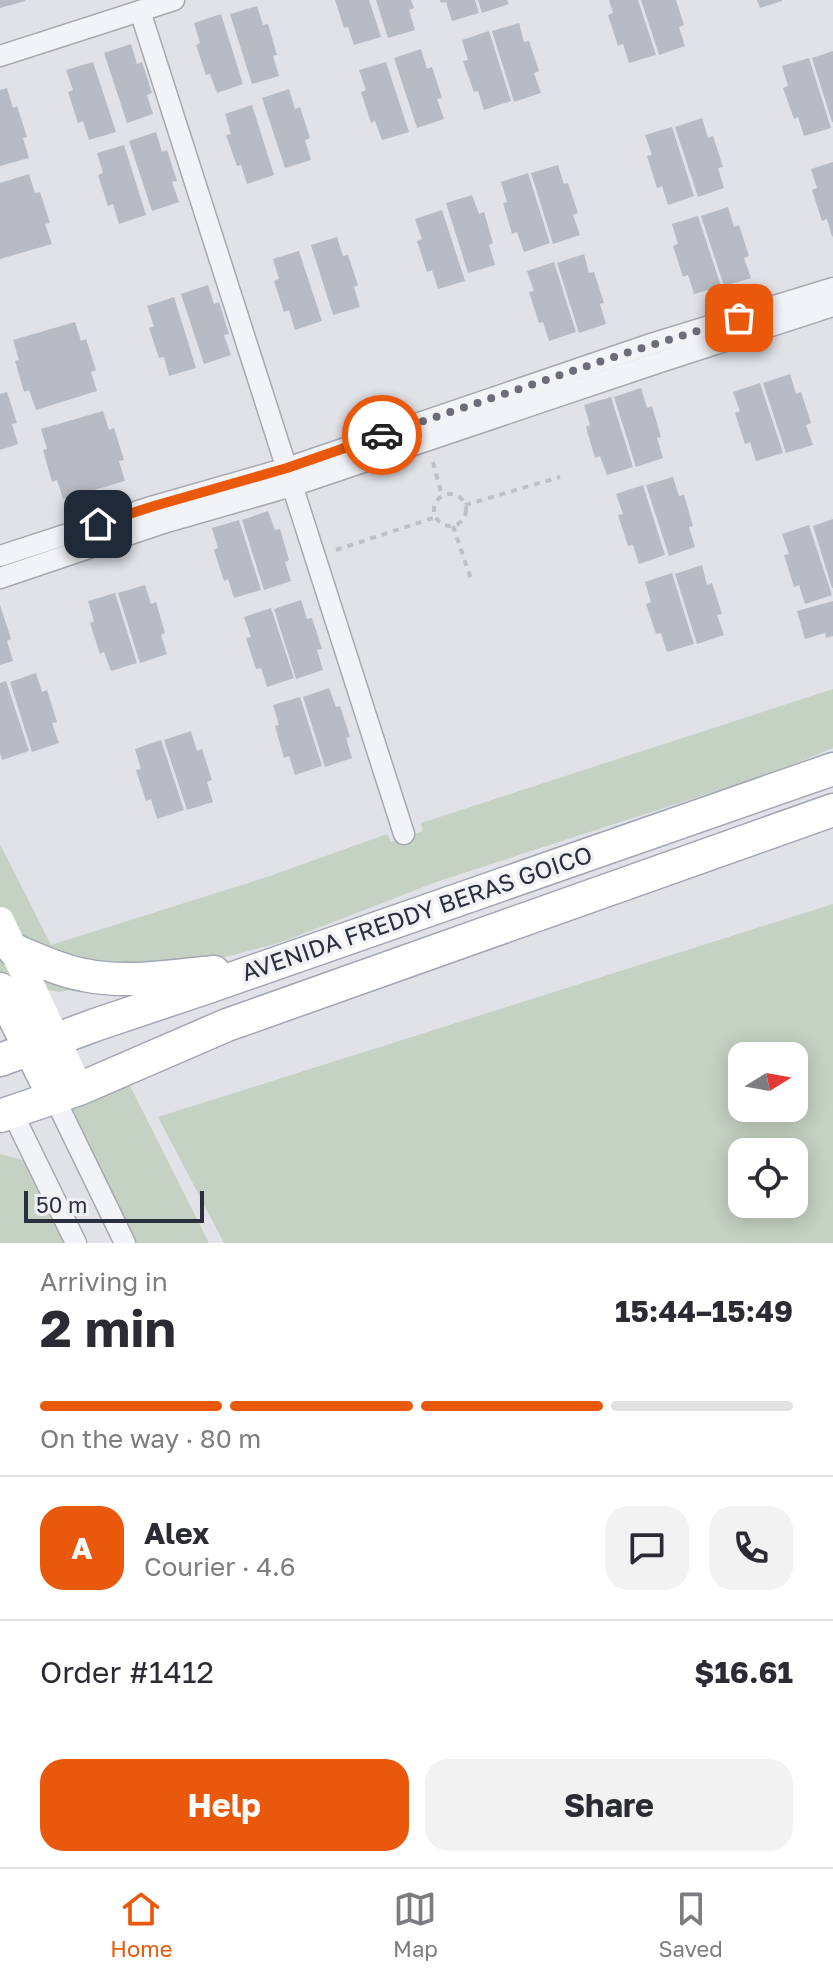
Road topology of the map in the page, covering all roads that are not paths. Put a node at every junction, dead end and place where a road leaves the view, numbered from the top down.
1 (174, 0) edge
2 (140, 11) junction
3 (0, 56) edge
4 (833, 288) edge
5 (833, 306) edge
6 (798, 308) junction
7 (289, 477) junction
8 (11, 559) edge
9 (0, 578) edge
10 (833, 769) edge
11 (833, 810) edge
12 (404, 834) dead end
13 (0, 921) edge
14 (14, 950) junction
15 (268, 966) junction
16 (0, 989) edge
17 (29, 1049) edge
18 (66, 1093) junction
19 (4, 1105) edge
20 (76, 1243) edge
21 (125, 1243) edge

1 - 2 street
2 - 3 street
2 - 7 street
4 - 6 street
5 - 6 street
6 - 7 street
7 - 8 street
7 - 12 street
8 - 9 street
10 - 15 main road, AVENIDA FREDDY BERAS GOICO
11 - 18 main road, AVENIDA FREDDY BERAS GOICO
13 - 14 street
14 - 15 main road
14 - 17 street
15 - 17 main road, AVENIDA FREDDY BERAS GOICO
16 - 17 main road
17 - 18 main road
18 - 19 main road, AVENIDA FREDDY BERAS GOICO
18 - 21 street
19 - 20 street

